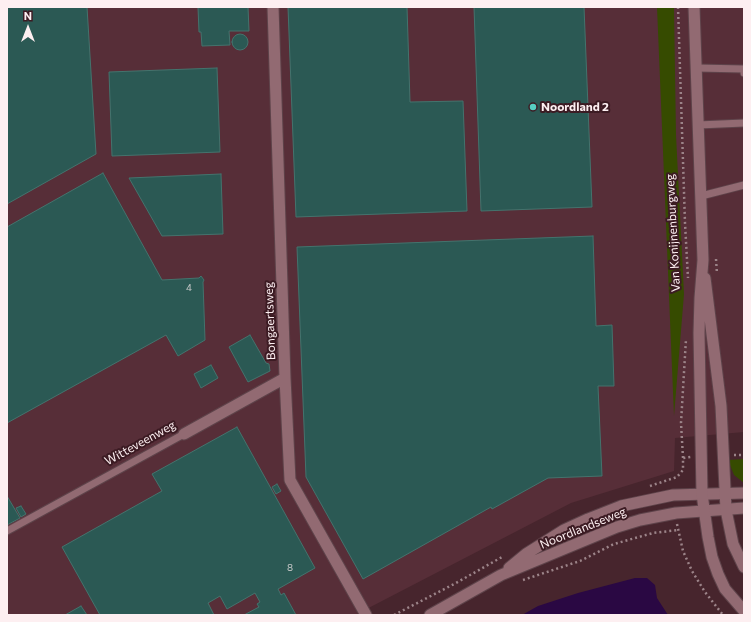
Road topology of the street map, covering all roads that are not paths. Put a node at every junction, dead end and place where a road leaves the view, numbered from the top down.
1 (273, 7) edge
2 (694, 7) edge
3 (697, 68) junction
4 (744, 73) edge
5 (744, 123) edge
6 (698, 124) junction
7 (744, 186) edge
8 (701, 196) junction
9 (703, 260) junction
10 (285, 378) junction
11 (184, 434) joint
12 (724, 493) junction
13 (744, 493) edge
14 (702, 494) junction
15 (744, 508) edge
16 (726, 510) junction
17 (704, 511) junction
18 (7, 531) edge
19 (744, 566) edge
20 (501, 575) junction
21 (744, 611) edge
22 (366, 615) edge
23 (430, 615) edge

1 - 10 street, Bongaertsweg
2 - 3 street, Van Konijnenburgweg
3 - 4 lane
3 - 6 street, Van Konijnenburgweg
5 - 6 lane
6 - 8 street, Van Konijnenburgweg
7 - 8 lane
8 - 9 street, Van Konijnenburgweg
9 - 12 street, Van Konijnenburgweg
9 - 14 street, Van Konijnenburgweg
10 - 11 street, Witteveenweg
10 - 22 street, Bongaertsweg
11 - 18 lane, Witteveenweg
12 - 13 street, Noordlandseweg
12 - 14 street, Noordlandseweg
12 - 16 street, Van Konijnenburgweg
14 - 17 street, Van Konijnenburgweg
14 - 20 street, Noordlandseweg
15 - 16 street, Noordlandseweg
16 - 17 street, Noordlandseweg
16 - 19 street, Van Konijnenburgweg
17 - 20 street, Noordlandseweg
17 - 21 street, Van Konijnenburgweg
20 - 23 street, Noordlandseweg

